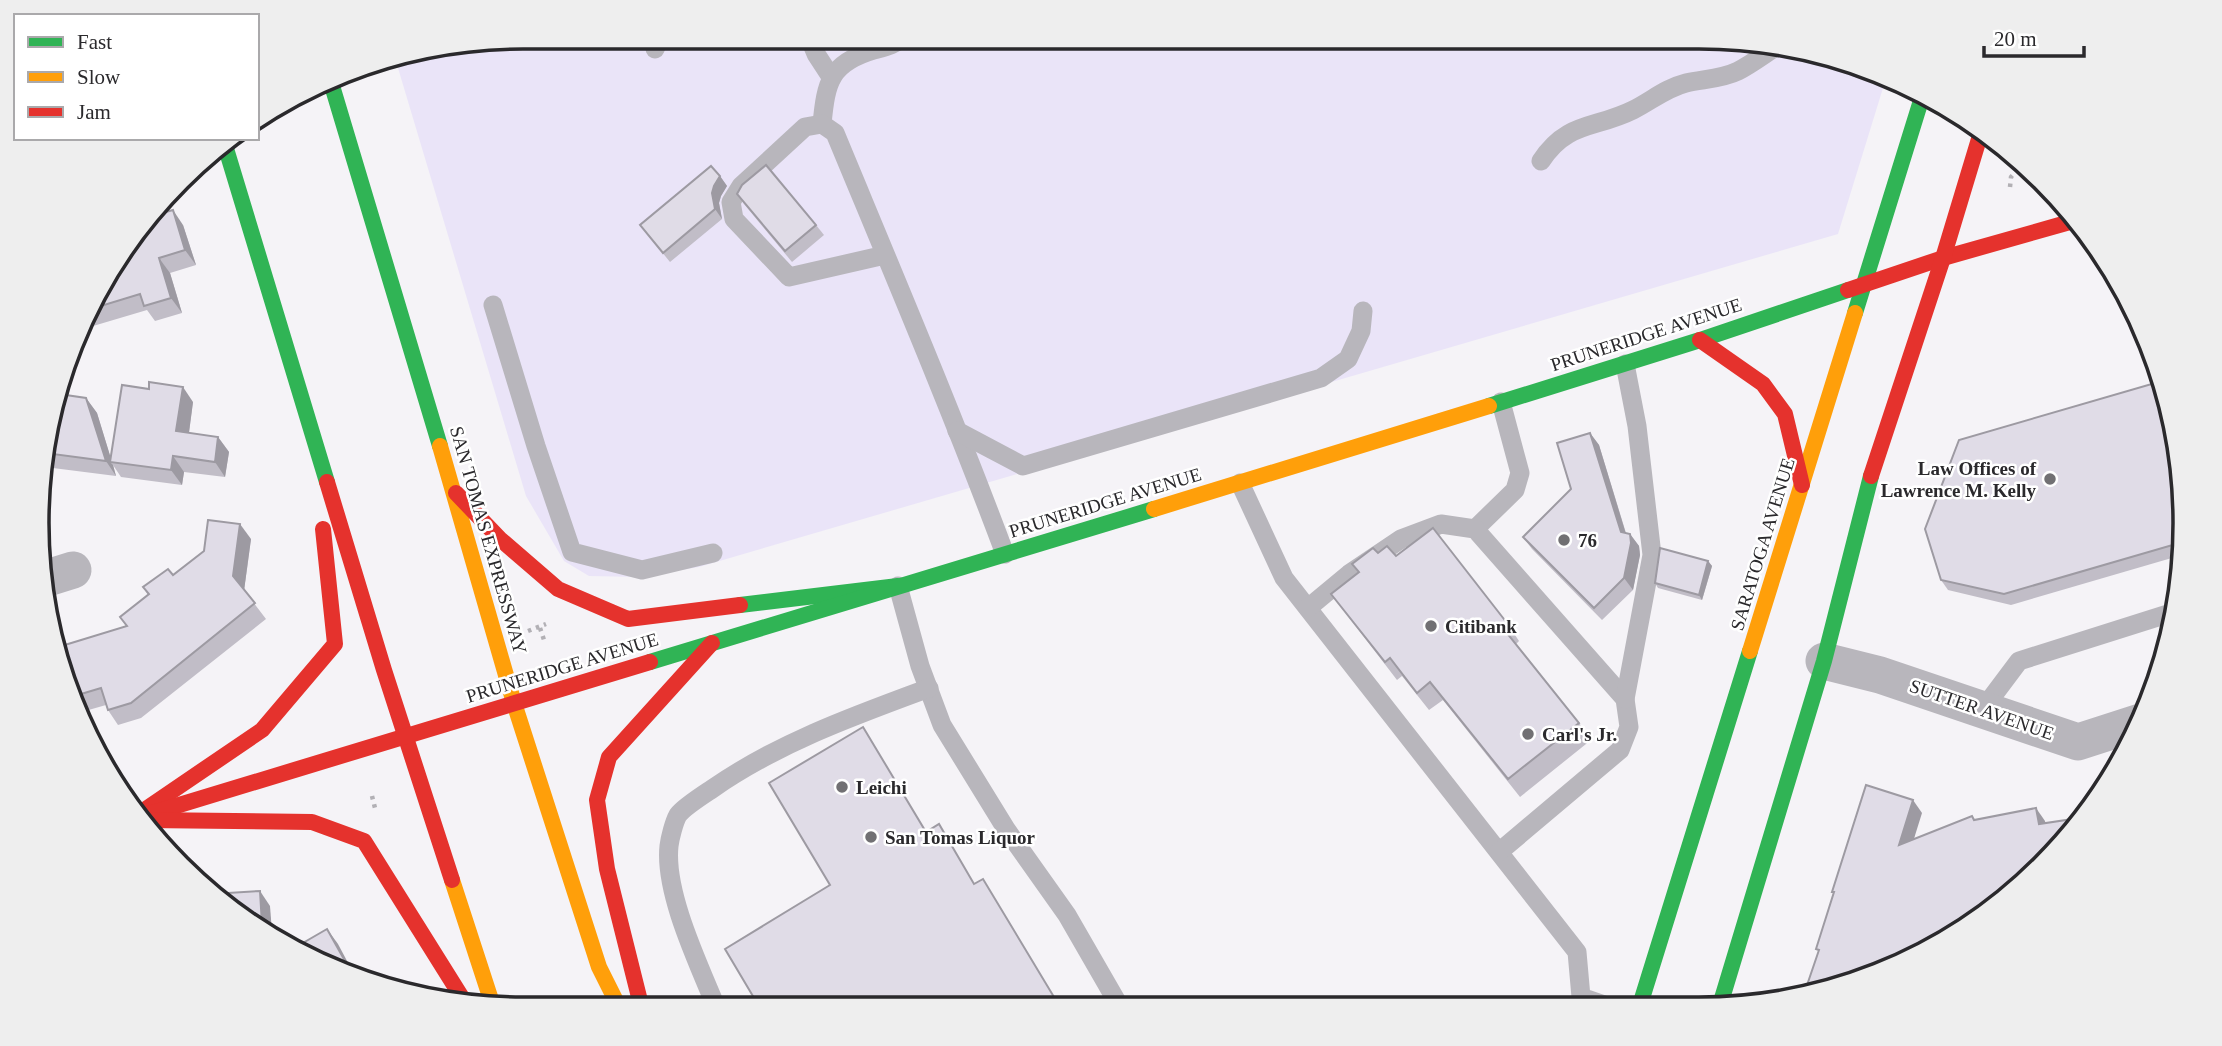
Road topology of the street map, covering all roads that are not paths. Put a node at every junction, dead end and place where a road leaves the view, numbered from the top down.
1 (814, 49) edge
2 (878, 49) edge
3 (1765, 54) edge
4 (831, 76) junction
5 (333, 89) edge
6 (1920, 104) edge
7 (822, 124) junction
8 (1979, 140) edge
9 (227, 153) edge
10 (1541, 161) dead end
11 (2066, 223) edge
12 (885, 255) junction
13 (1943, 258) junction
14 (1865, 284) junction
15 (493, 305) dead end
16 (1363, 311) dead end
17 (1700, 340) junction
18 (1625, 364) junction
19 (1501, 402) junction
20 (957, 431) junction
21 (314, 440) junction
22 (1240, 483) junction
23 (1802, 485) junction
24 (453, 489) junction
25 (1475, 529) junction
26 (713, 554) dead end
27 (1005, 554) junction
28 (898, 586) junction
29 (1308, 608) junction
30 (2164, 615) edge
31 (712, 643) junction
32 (1824, 661) junction
33 (929, 688) junction
34 (1625, 699) junction
35 (514, 703) junction
36 (1983, 709) junction
37 (2127, 726) edge
38 (406, 737) junction
39 (148, 813) edge
40 (149, 814) edge
41 (151, 816) edge
42 (1499, 852) junction
43 (459, 993) edge
44 (490, 996) edge
45 (1723, 996) edge
46 (614, 997) edge
47 (639, 997) edge
48 (712, 997) edge
49 (1114, 997) edge
50 (1578, 997) edge
51 (1642, 997) edge

1 - 4 lane
2 - 4 lane
3 - 10 lane
4 - 7 lane
5 - 24 main road, SAN TOMAS EXPRESSWAY
6 - 14 main road, SARATOGA AVENUE
7 - 12 lane
7 - 12 lane
8 - 13 main road
9 - 21 main road
11 - 13 main road, PRUNERIDGE AVENUE
12 - 20 lane
13 - 14 main road, PRUNERIDGE AVENUE
13 - 32 main road
14 - 17 main road, PRUNERIDGE AVENUE
14 - 23 main road, SARATOGA AVENUE
15 - 26 lane
16 - 20 lane
17 - 18 main road, PRUNERIDGE AVENUE
17 - 23 main road
18 - 19 main road, PRUNERIDGE AVENUE
18 - 34 lane
19 - 22 main road, PRUNERIDGE AVENUE
19 - 25 lane
20 - 27 lane
21 - 38 main road
21 - 39 main road
22 - 27 main road, PRUNERIDGE AVENUE
22 - 29 lane
23 - 51 main road, SARATOGA AVENUE
24 - 28 main road
24 - 35 main road, SAN TOMAS EXPRESSWAY
25 - 29 lane
25 - 34 lane
27 - 28 main road, PRUNERIDGE AVENUE
28 - 31 main road, PRUNERIDGE AVENUE
28 - 33 lane
29 - 42 lane
30 - 36 lane
31 - 35 main road, PRUNERIDGE AVENUE
31 - 47 main road
32 - 36 street, SUTTER AVENUE
32 - 45 main road
33 - 48 lane
33 - 49 lane
34 - 42 lane
35 - 38 main road, PRUNERIDGE AVENUE
35 - 46 main road, SAN TOMAS EXPRESSWAY
36 - 37 street, SUTTER AVENUE
38 - 40 main road, PRUNERIDGE AVENUE
38 - 44 main road
41 - 43 main road
42 - 50 lane

